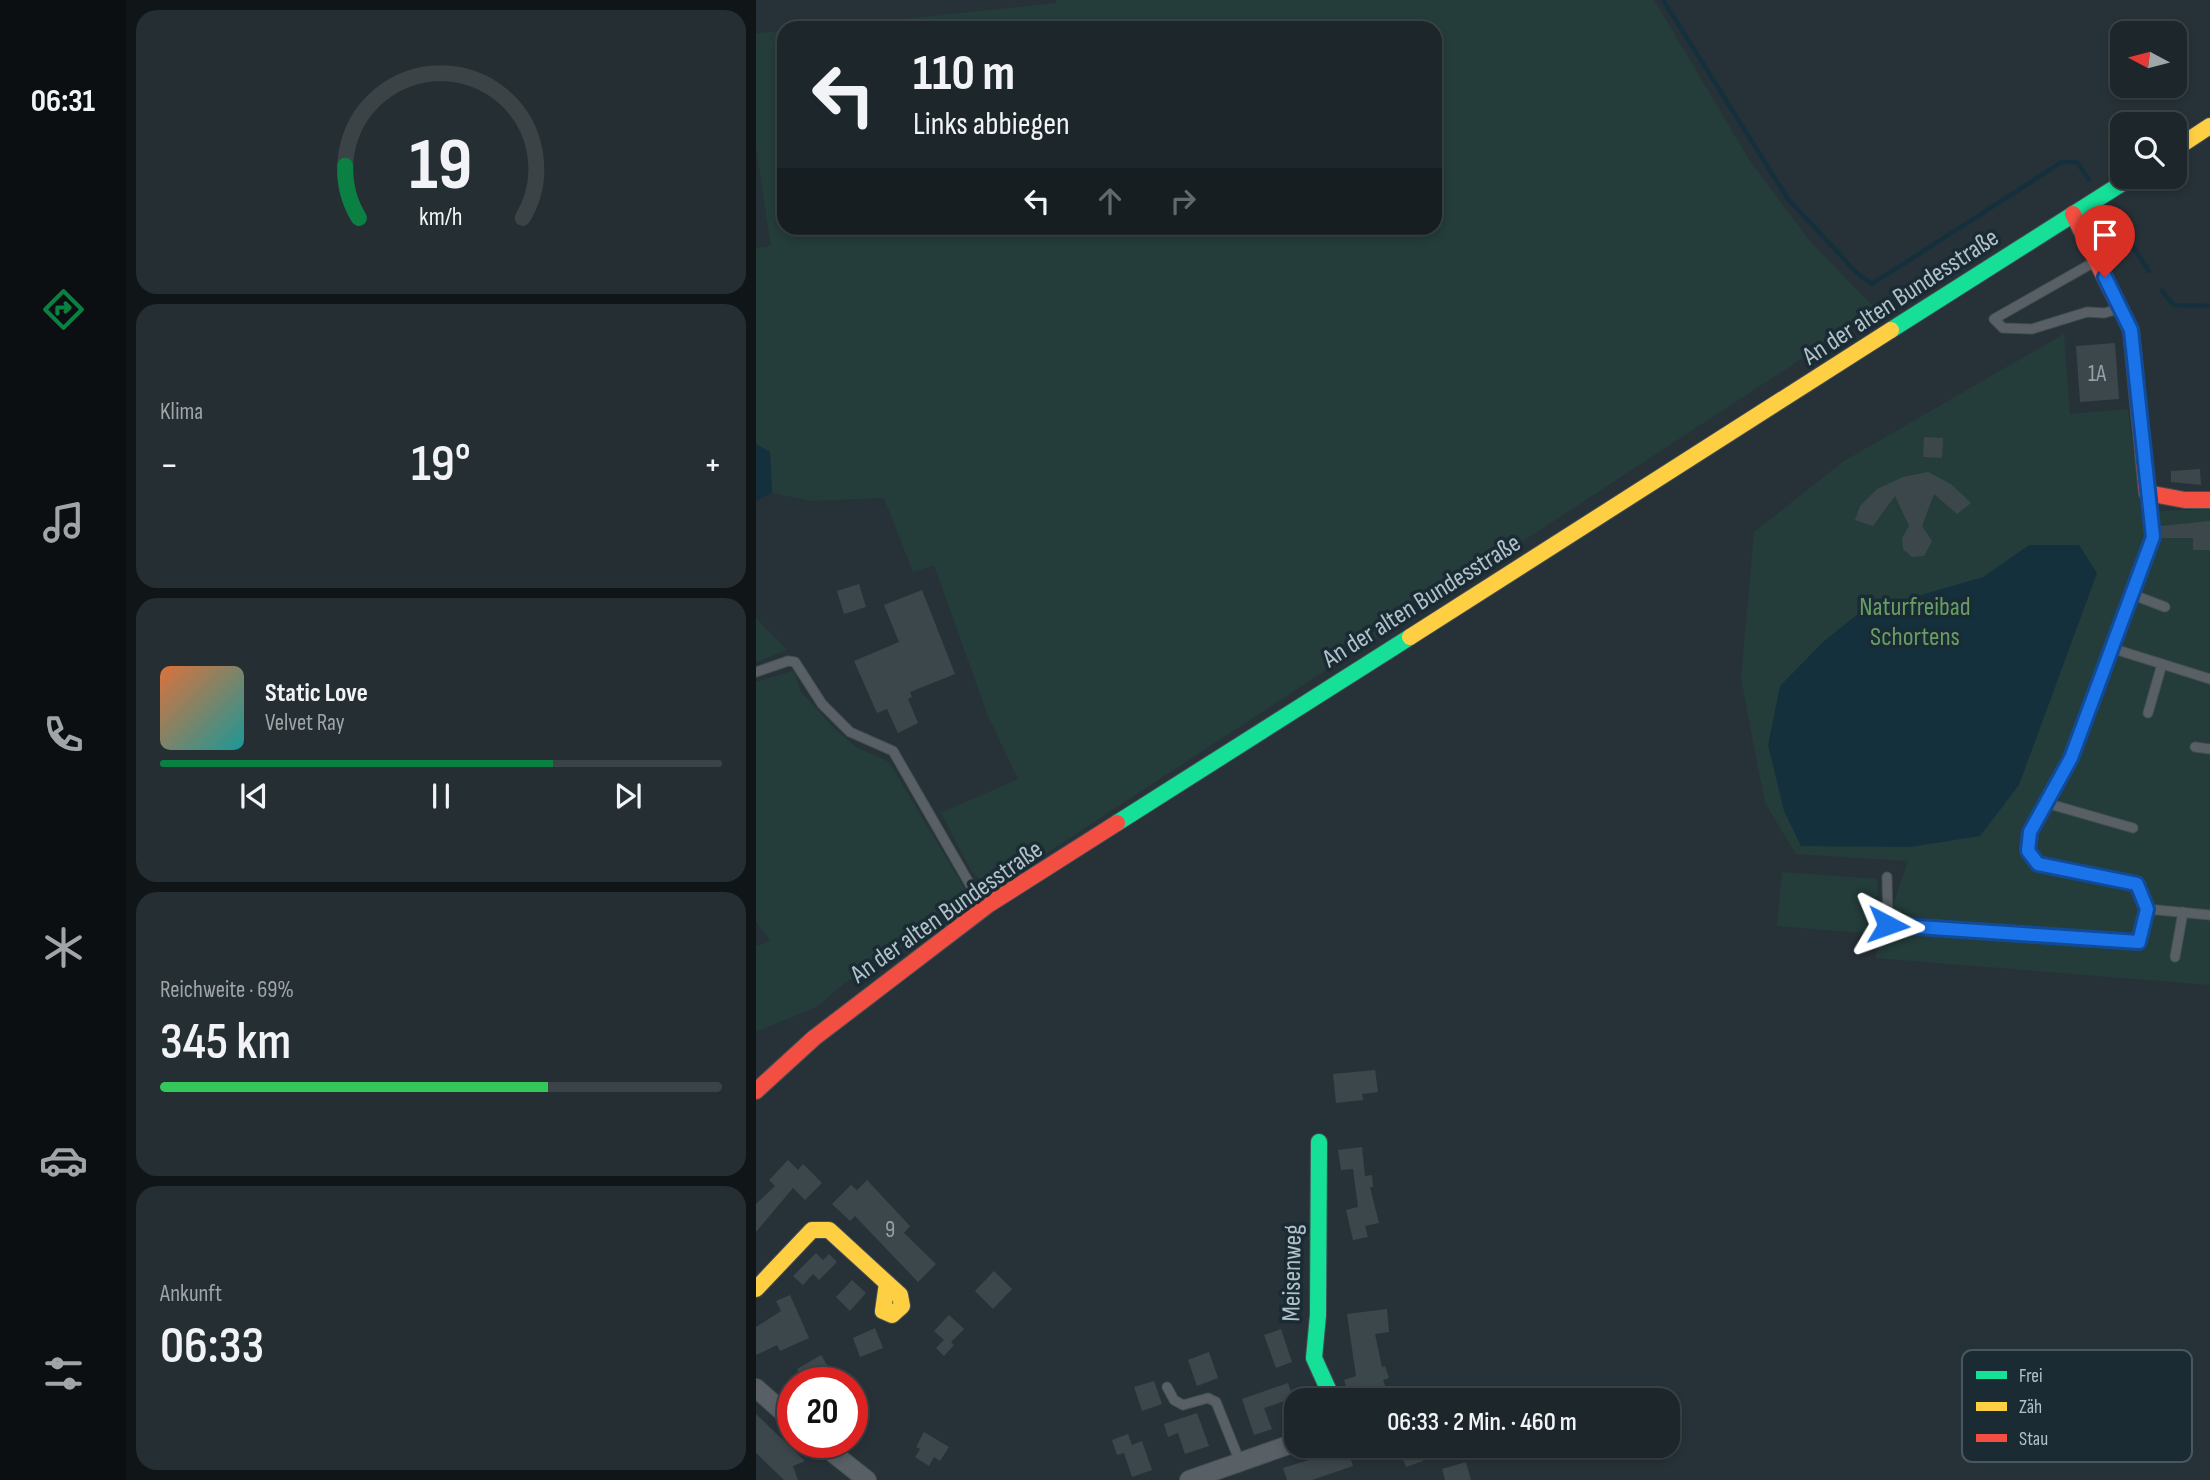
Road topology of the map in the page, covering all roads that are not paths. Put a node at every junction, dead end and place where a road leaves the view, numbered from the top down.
1 (2210, 126) edge
2 (2187, 141) edge
3 (2113, 189) edge
4 (2073, 214) junction
5 (2097, 260) junction
6 (2120, 308) junction
7 (2147, 493) junction
8 (2210, 500) edge
9 (2131, 594) junction
10 (2165, 607) dead end
11 (2111, 648) junction
12 (2162, 664) junction
13 (756, 672) edge
14 (2210, 679) edge
15 (2148, 713) dead end
16 (2195, 747) dead end
17 (2210, 749) edge
18 (2046, 803) junction
19 (2133, 828) dead end
20 (1887, 877) dead end
21 (984, 909) junction
22 (2147, 909) junction
23 (2183, 912) junction
24 (2210, 915) edge
25 (2175, 957) dead end
26 (756, 1091) edge
27 (1319, 1142) dead end
28 (887, 1283) dead end
29 (756, 1289) edge
30 (1167, 1387) dead end
31 (756, 1388) edge
32 (1328, 1388) edge
33 (777, 1407) edge
34 (1284, 1447) edge
35 (839, 1458) edge
36 (1240, 1462) junction
37 (867, 1480) edge
38 (1189, 1480) edge

1 - 2 street
3 - 4 street, An der alten Bundesstraße
4 - 5 street
4 - 21 street, An der alten Bundesstraße
5 - 6 street
5 - 6 lane
6 - 7 street
7 - 8 street
7 - 9 lane
9 - 10 lane
9 - 11 lane
11 - 12 lane
11 - 18 lane
12 - 14 lane
12 - 15 lane
13 - 21 lane
16 - 17 lane
18 - 19 lane
18 - 22 lane
20 - 22 lane
21 - 26 street, An der alten Bundesstraße
22 - 23 lane
23 - 24 lane
23 - 25 lane
27 - 32 street, Meisenweg
28 - 29 street
30 - 36 lane
31 - 33 street
34 - 36 street
35 - 37 street
36 - 38 street

